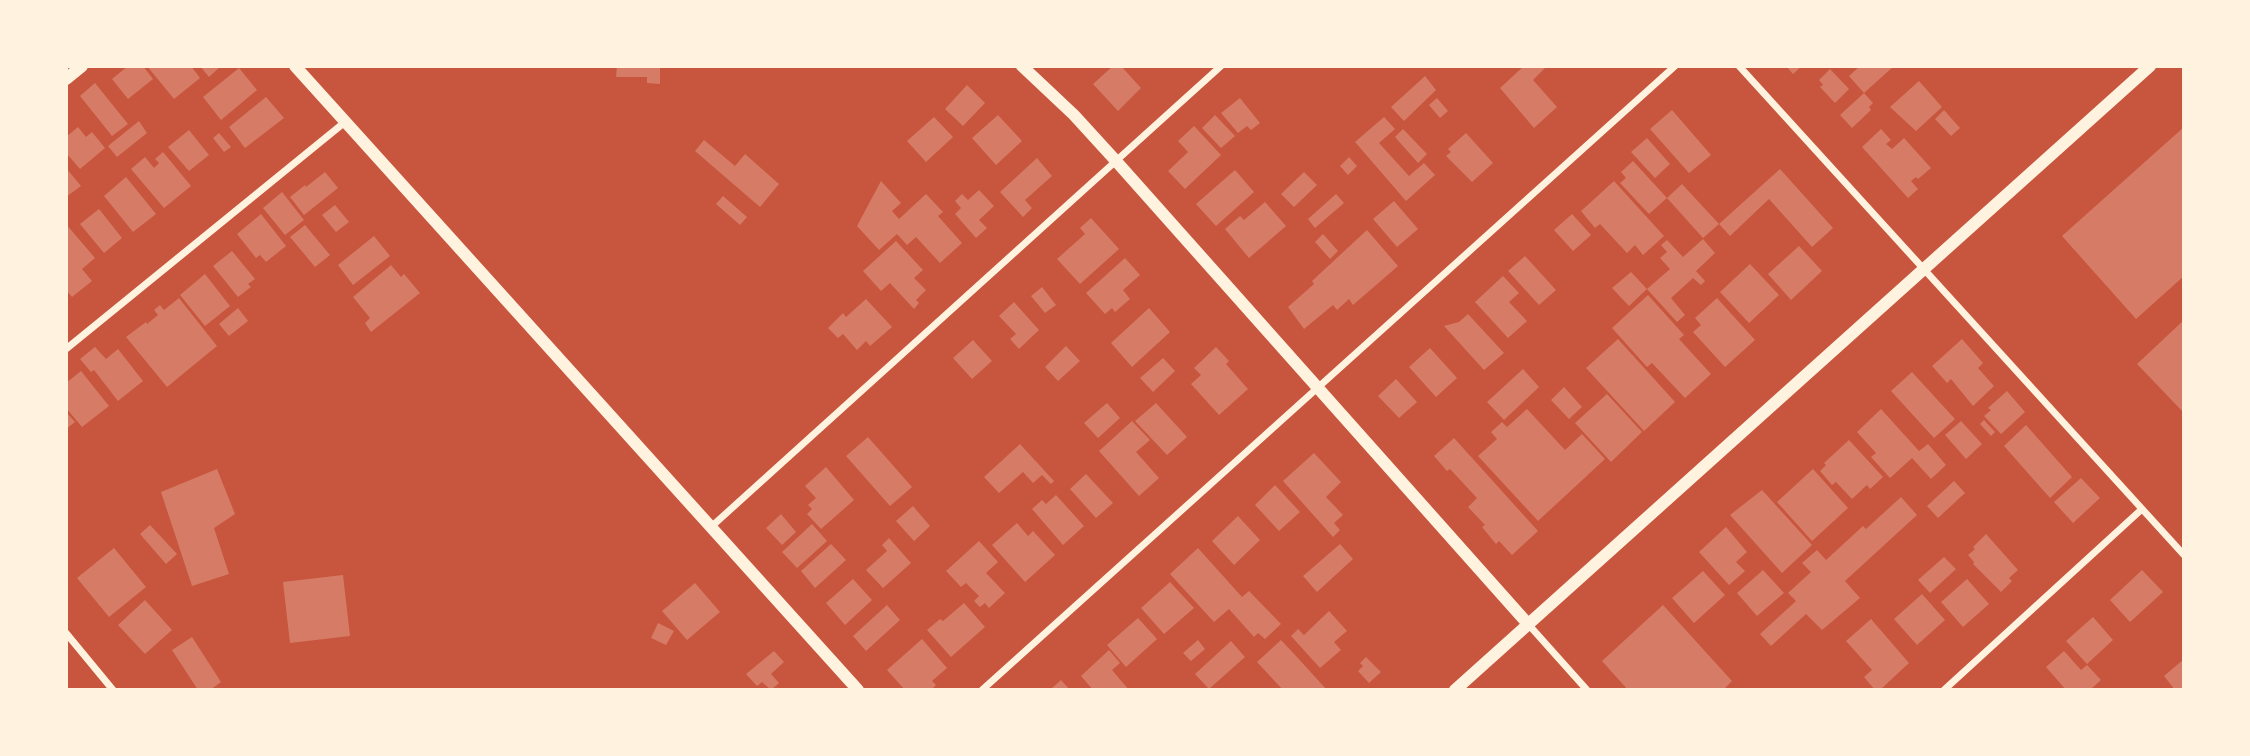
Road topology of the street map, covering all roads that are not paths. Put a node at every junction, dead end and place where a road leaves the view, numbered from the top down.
1 (82, 66) edge
2 (295, 66) edge
3 (1022, 66) edge
4 (1221, 66) edge
5 (1675, 66) edge
6 (1739, 66) edge
7 (2150, 66) edge
8 (66, 79) edge
9 (345, 122) junction
10 (1116, 161) junction
11 (1924, 269) junction
12 (66, 349) edge
13 (1317, 388) junction
14 (2142, 509) junction
15 (711, 527) junction
16 (2183, 555) edge
17 (1528, 624) junction
18 (66, 634) edge
19 (113, 690) edge
20 (858, 690) edge
21 (982, 690) edge
22 (1455, 690) edge
23 (1587, 690) edge
24 (1944, 690) edge

1 - 8 street
2 - 9 street
3 - 10 street
4 - 10 street
5 - 13 street
6 - 11 street
7 - 11 street
9 - 12 street
9 - 15 street
10 - 13 street
10 - 15 street
11 - 14 street
11 - 17 street
13 - 17 street
13 - 21 street
14 - 16 street
14 - 24 street
15 - 20 street
17 - 22 street
17 - 23 street
18 - 19 street

